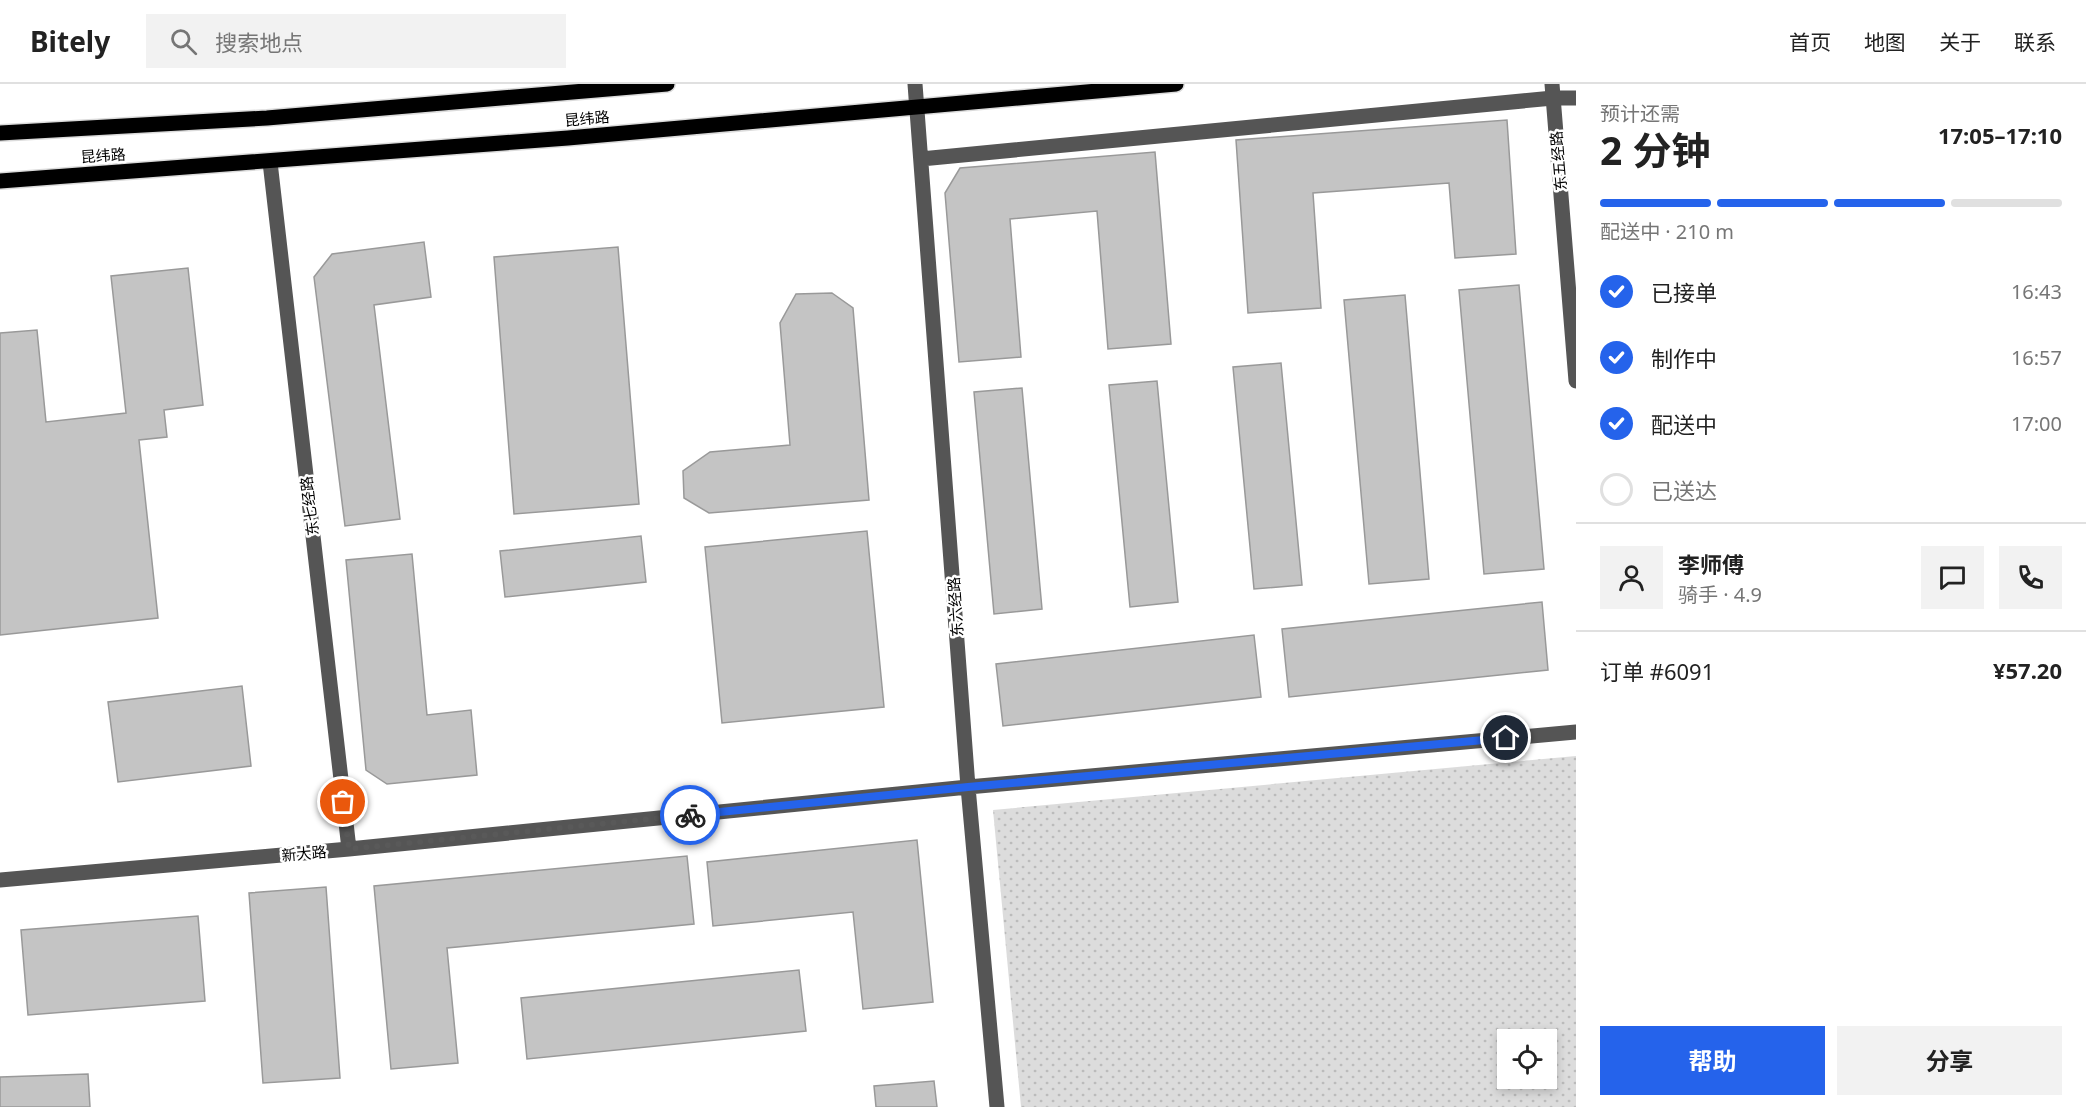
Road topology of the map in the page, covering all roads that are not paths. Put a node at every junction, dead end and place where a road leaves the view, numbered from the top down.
1 (667, 84) edge
2 (915, 84) edge
3 (1176, 84) edge
4 (1552, 91) edge
5 (1576, 98) edge
6 (917, 107) junction
7 (0, 133) edge
8 (921, 159) junction
9 (270, 162) junction
10 (0, 181) edge
11 (1576, 381) edge
12 (1576, 732) edge
13 (968, 787) junction
14 (349, 849) junction
15 (0, 880) edge
16 (997, 1107) edge

1 - 7 main road, 昆纬路
2 - 6 street, 东六经路
3 - 6 main road, 昆纬路
4 - 5 street
4 - 8 street
4 - 11 street, 东五经路
6 - 8 street, 东六经路
6 - 9 main road, 昆纬路
8 - 13 street, 东六经路
9 - 10 main road, 昆纬路
9 - 14 street, 东七经路
12 - 13 street, 新大路
13 - 14 street, 新大路
13 - 16 street, 东六经路
14 - 15 street, 新大路

